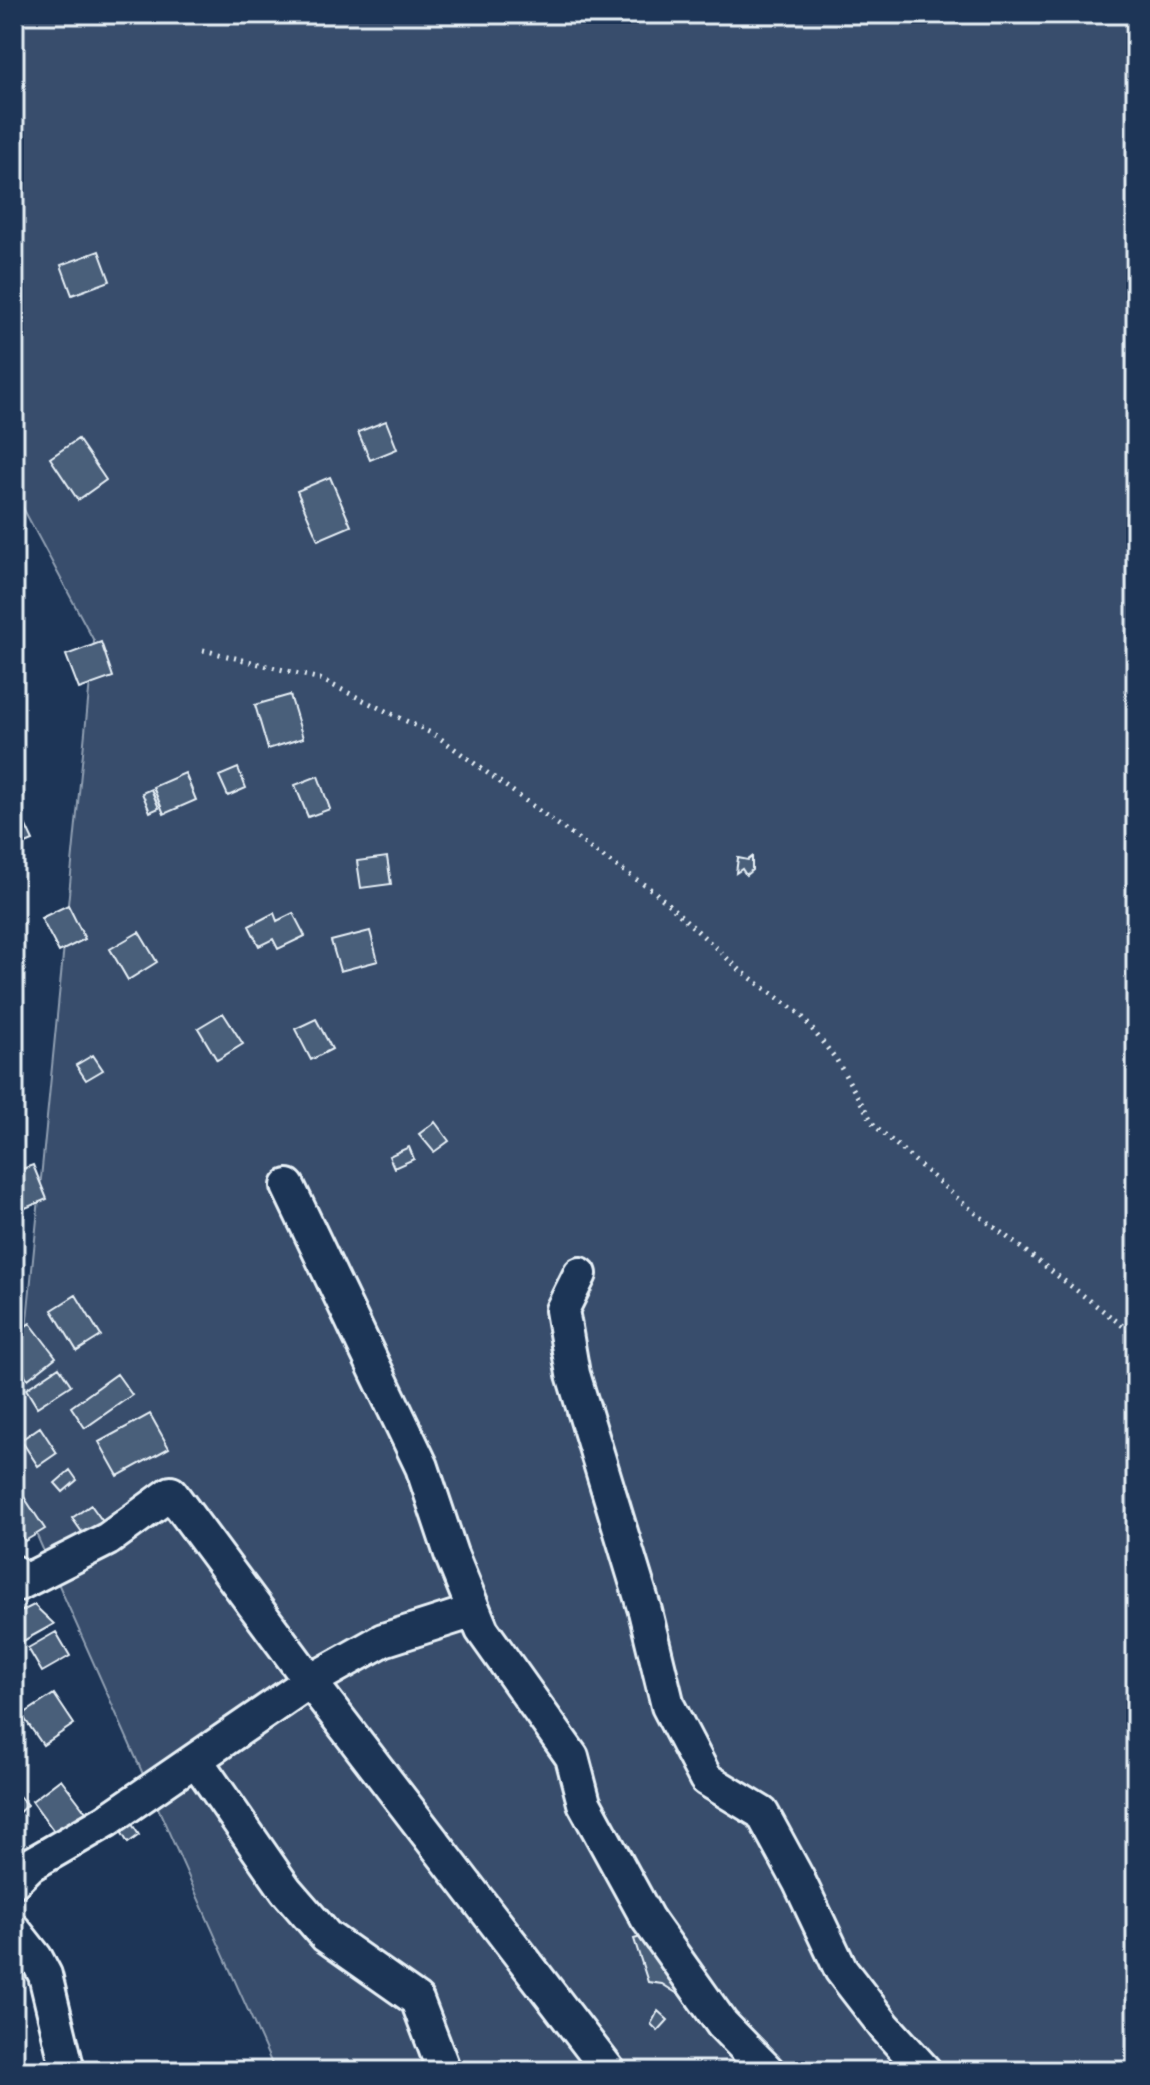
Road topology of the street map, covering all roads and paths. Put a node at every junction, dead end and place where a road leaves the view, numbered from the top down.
1 (203, 650) dead end
2 (288, 1186) dead end
3 (580, 1274) dead end
4 (1136, 1336) edge
5 (14, 1572) edge
6 (474, 1611) junction
7 (310, 1681) junction
8 (196, 1760) junction
9 (14, 1881) edge
10 (14, 1930) edge
11 (68, 2071) edge
12 (444, 2071) edge
13 (609, 2071) edge
14 (768, 2071) edge
15 (925, 2071) edge

1 - 4 path
2 - 6 street
3 - 15 street
5 - 7 street
6 - 7 street
6 - 14 street
7 - 8 street
7 - 13 street
8 - 9 street
8 - 12 street
10 - 11 street

